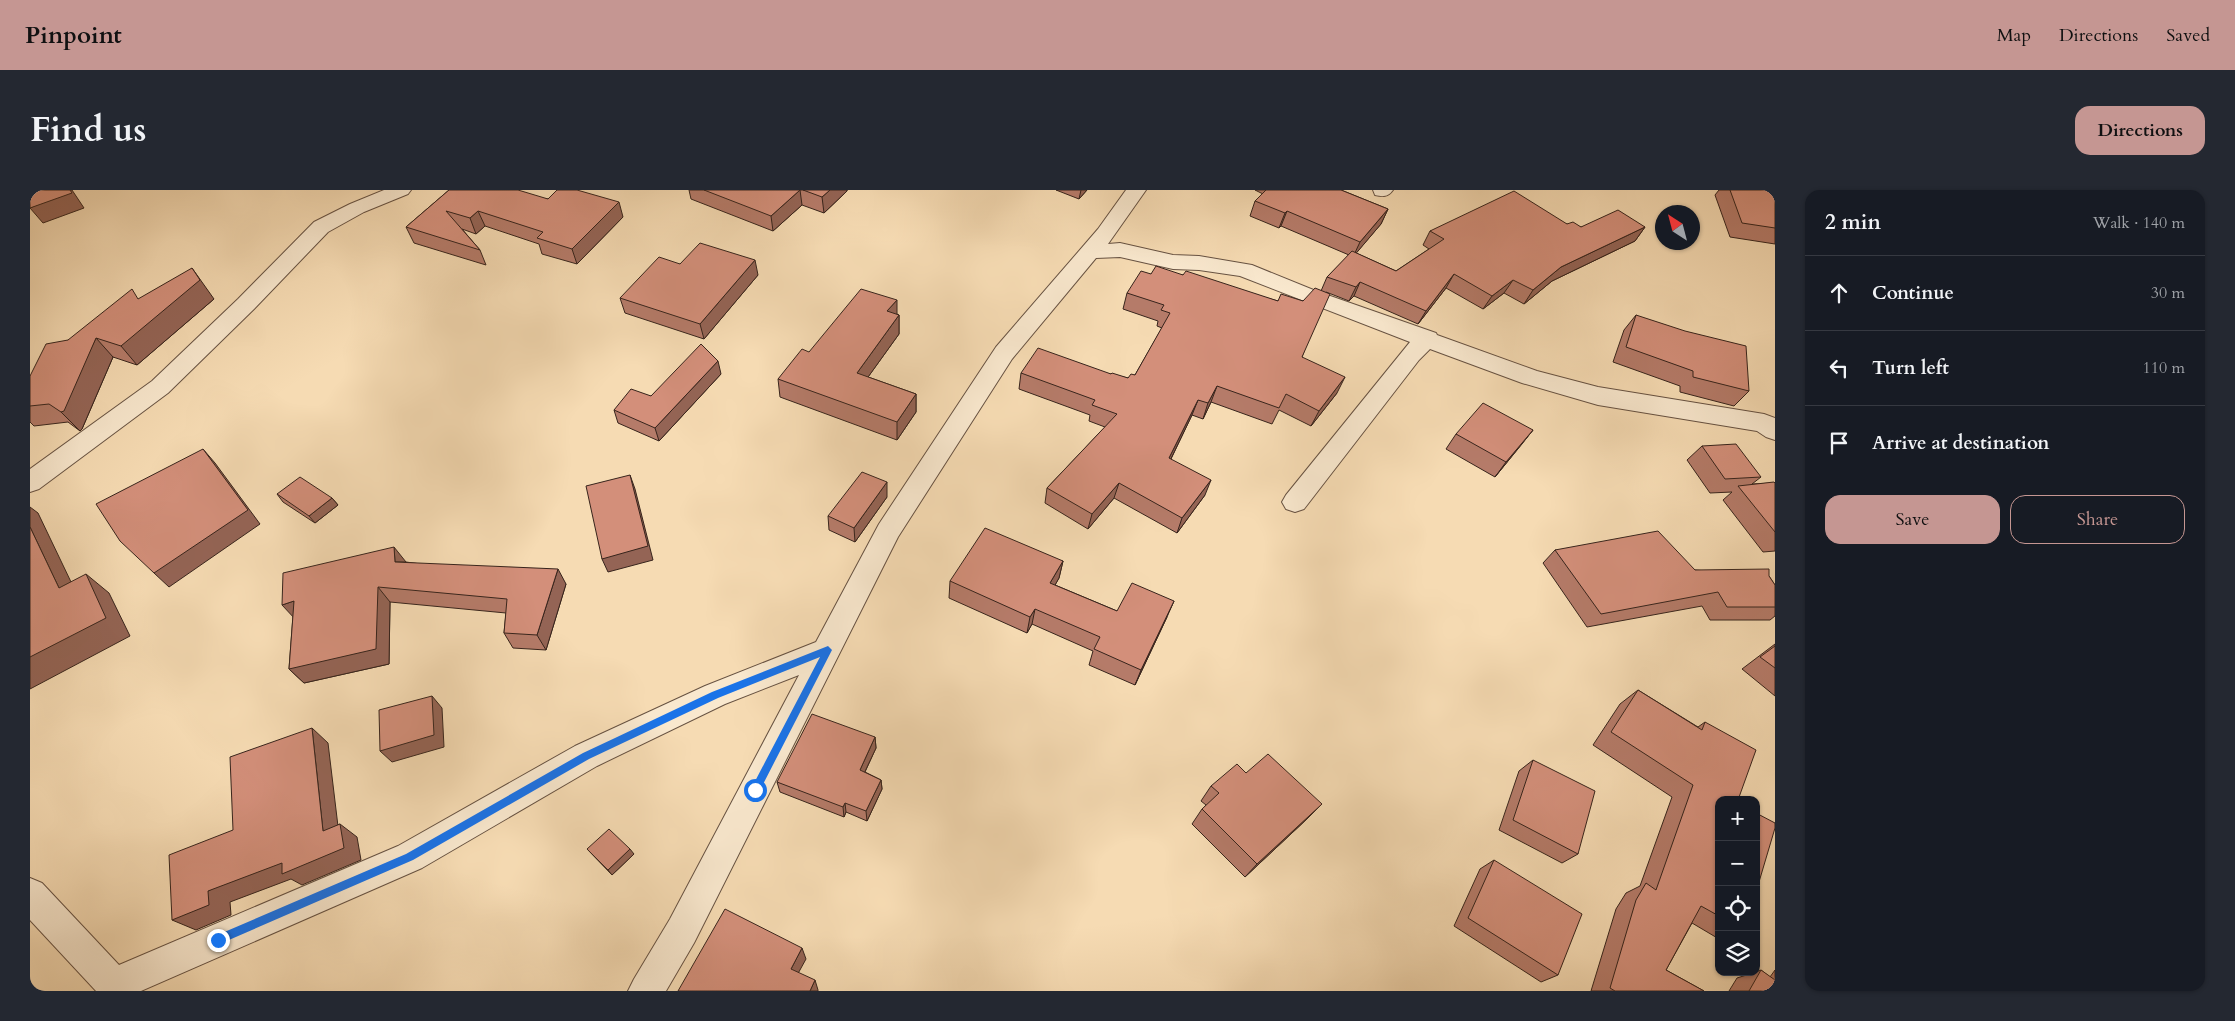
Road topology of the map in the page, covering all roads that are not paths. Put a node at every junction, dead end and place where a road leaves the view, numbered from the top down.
1 (401, 190) edge
2 (1136, 190) edge
3 (1089, 252) junction
4 (1428, 338) junction
5 (1775, 431) edge
6 (30, 482) edge
7 (1295, 502) dead end
8 (828, 650) junction
9 (30, 895) edge
10 (115, 988) edge
11 (646, 991) edge

1 - 6 street
2 - 3 street
3 - 4 street
3 - 8 street
4 - 5 street
4 - 7 street
8 - 10 street
8 - 11 street
9 - 10 street

